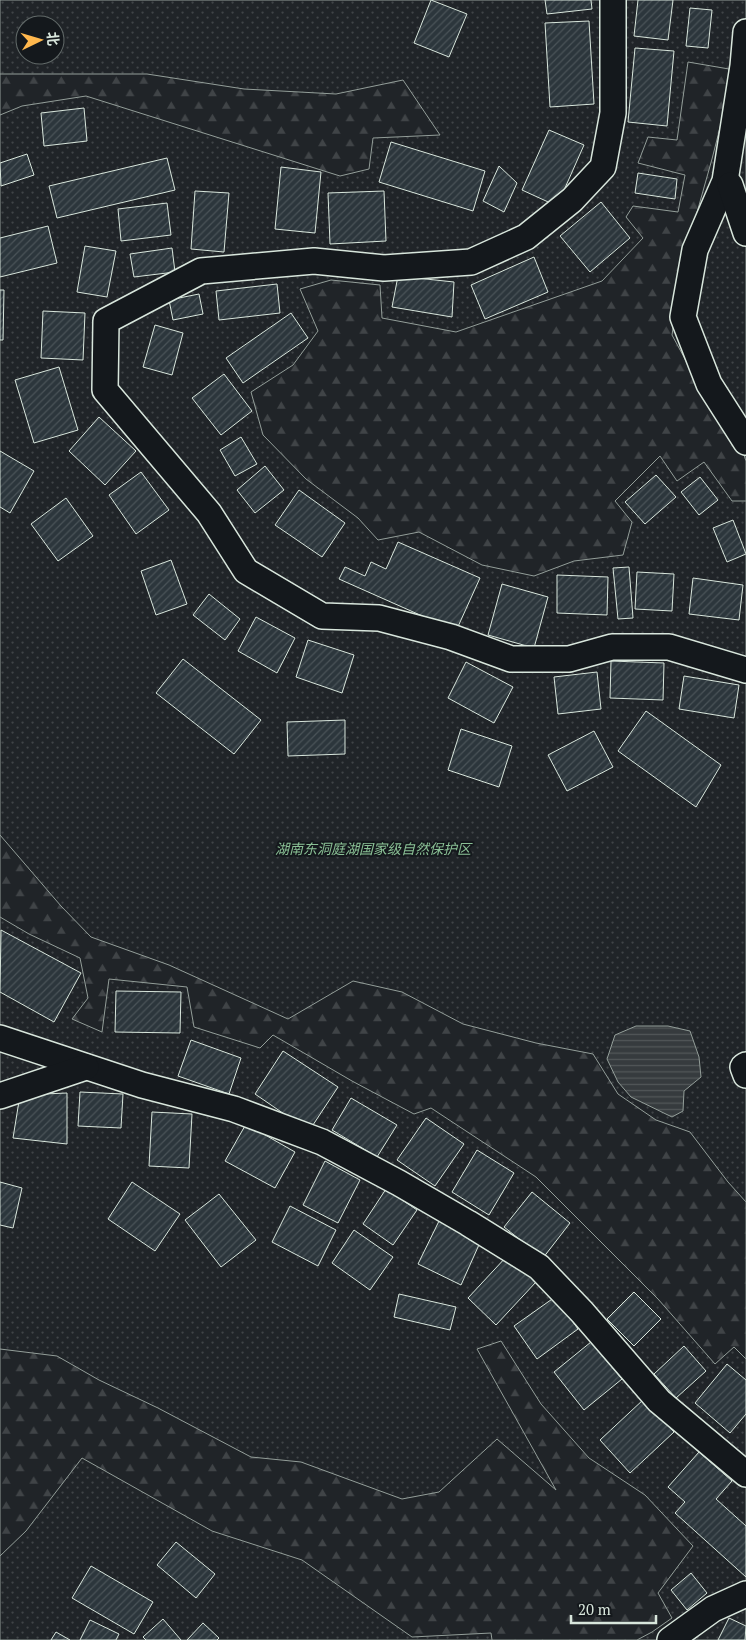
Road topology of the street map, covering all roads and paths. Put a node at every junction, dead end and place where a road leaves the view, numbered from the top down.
1 (613, 0) edge
2 (746, 32) edge
3 (730, 185) dead end
4 (746, 233) edge
5 (746, 442) edge
6 (746, 670) edge
7 (0, 1038) edge
8 (746, 1065) edge
9 (86, 1066) junction
10 (746, 1075) edge
11 (0, 1096) edge
12 (746, 1474) edge
13 (746, 1594) edge
14 (670, 1640) edge

1 - 6 street
2 - 5 street
3 - 4 street
7 - 9 street
8 - 10 street
9 - 11 street
9 - 12 street
13 - 14 street

